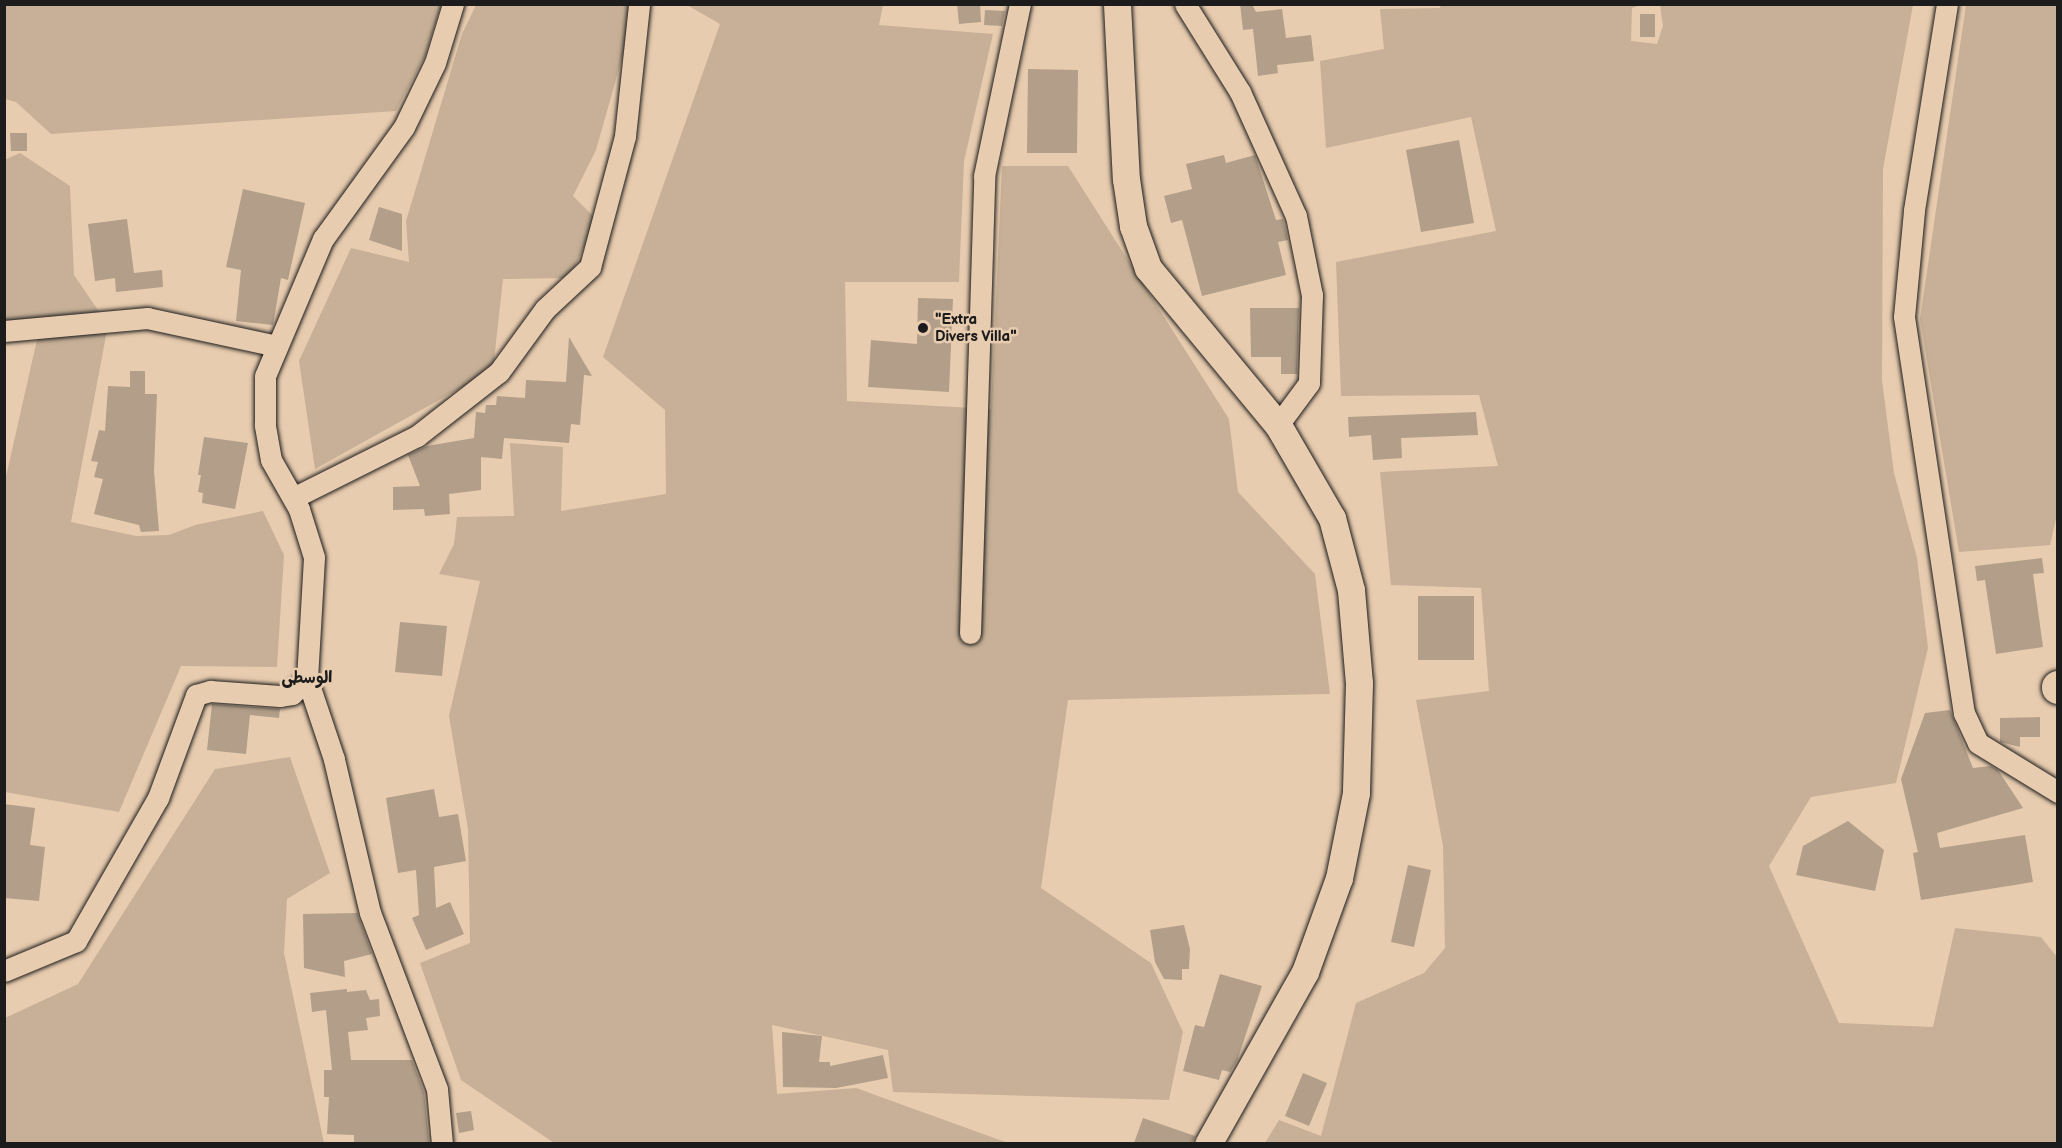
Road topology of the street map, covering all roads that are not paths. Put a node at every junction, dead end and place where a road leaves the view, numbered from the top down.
1 (453, 4) edge
2 (639, 4) edge
3 (1020, 4) edge
4 (1118, 4) edge
5 (1185, 4) edge
6 (1947, 4) edge
7 (4, 331) edge
8 (277, 346) junction
9 (1278, 425) junction
10 (293, 498) junction
11 (970, 633) dead end
12 (307, 679) junction
13 (2058, 792) edge
14 (4, 971) edge
15 (442, 1143) edge
16 (1208, 1143) edge

1 - 8 street
2 - 10 street
3 - 11 street
4 - 9 main road
5 - 9 street
6 - 13 street
7 - 8 street
8 - 10 street
9 - 16 main road
10 - 12 street
12 - 14 street
12 - 15 street

